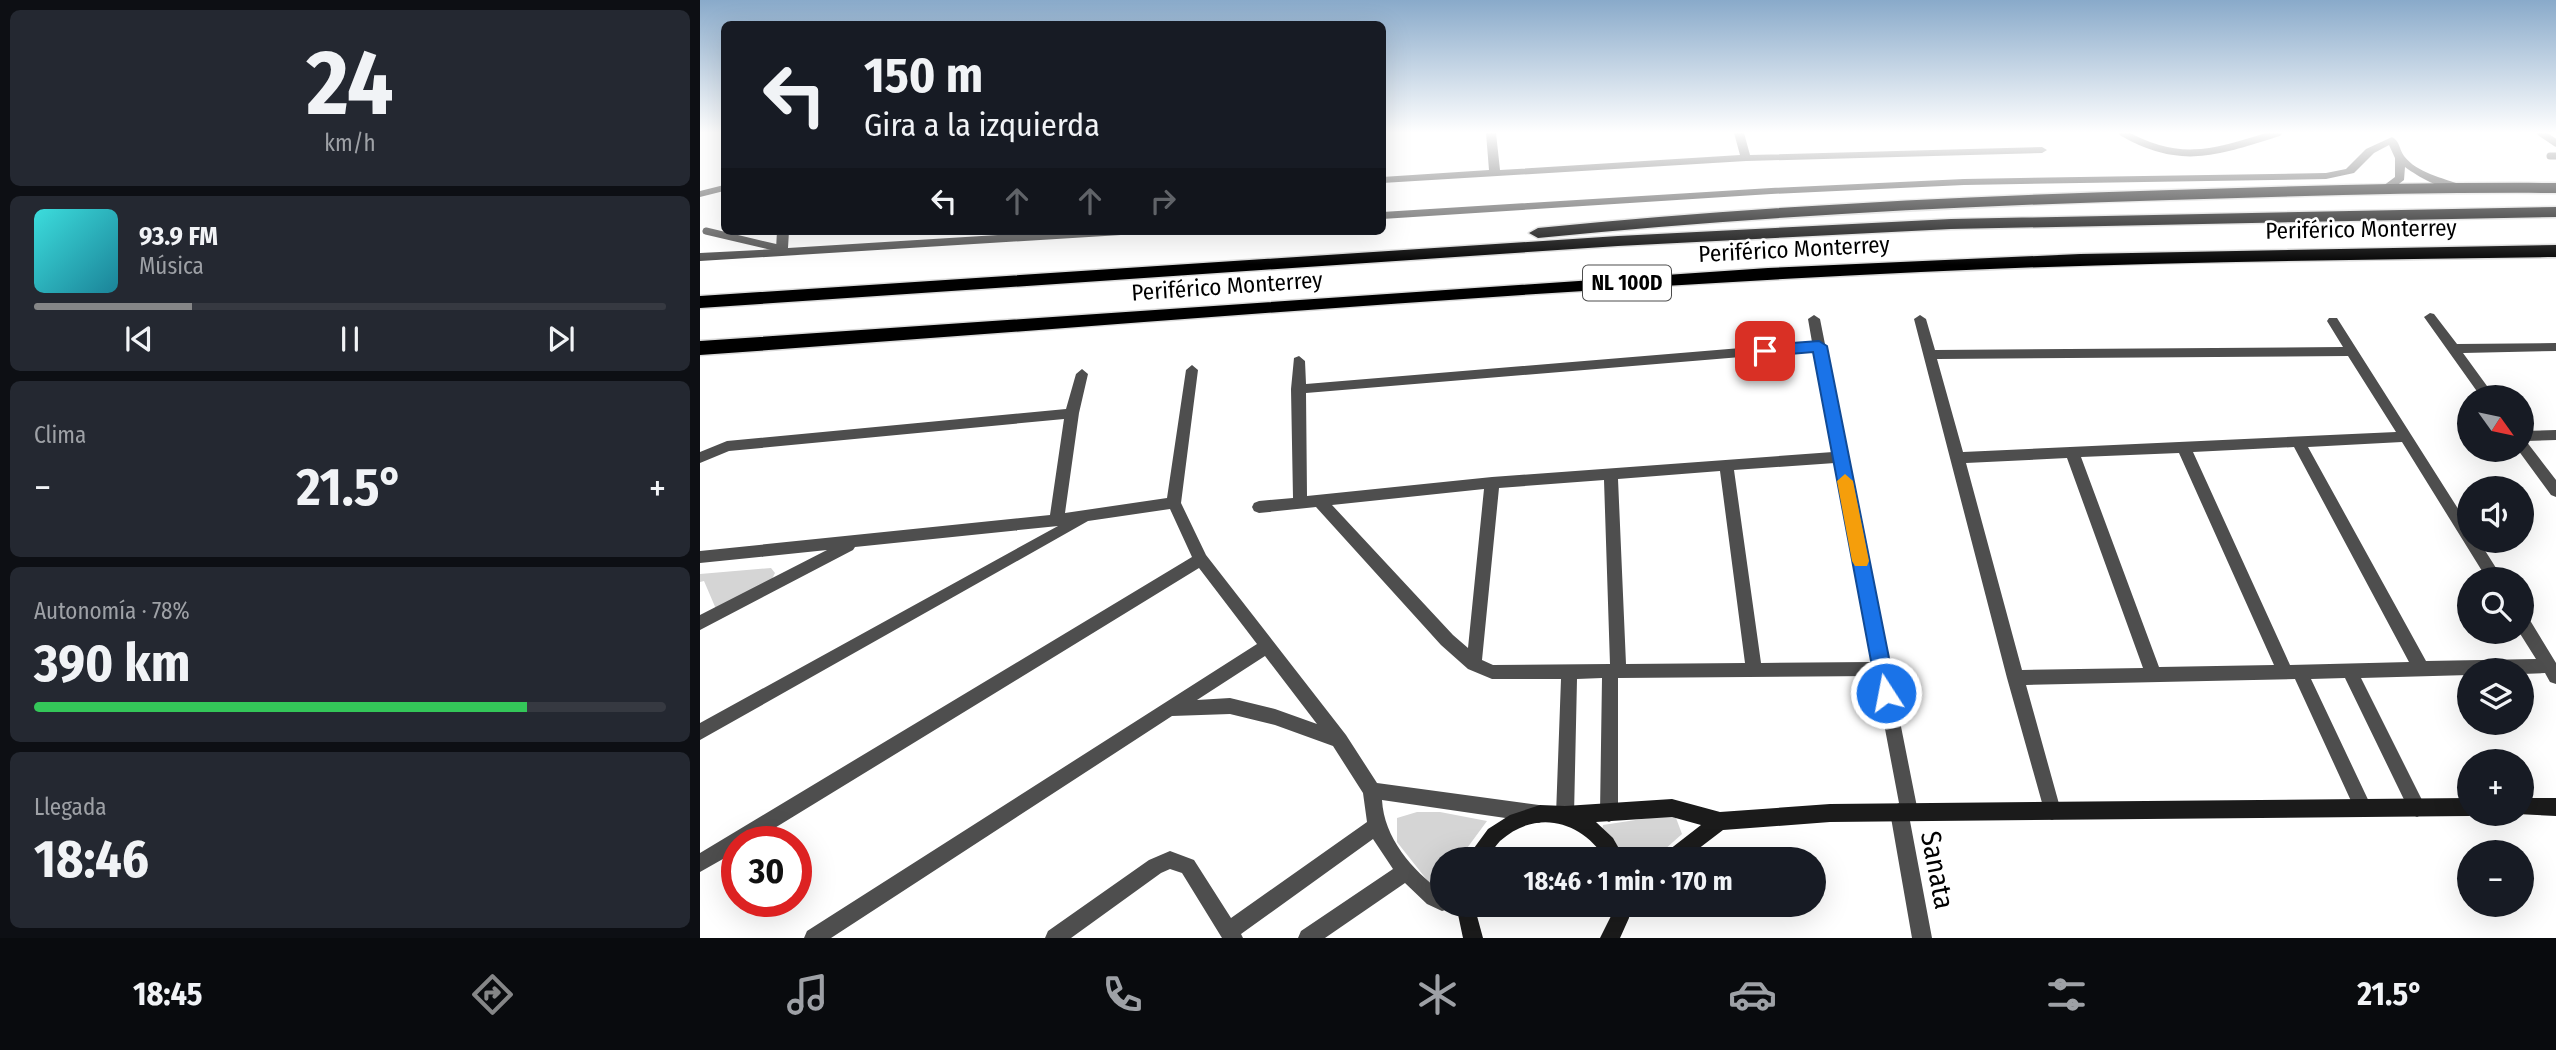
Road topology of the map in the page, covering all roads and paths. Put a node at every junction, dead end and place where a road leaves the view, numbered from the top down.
1 (1434, 177) edge
2 (2284, 177) edge
3 (2400, 177) edge
4 (2427, 177) edge
5 (1386, 180) edge
6 (2458, 187) junction
7 (2386, 188) junction
8 (2556, 188) edge
9 (721, 189) edge
10 (700, 194) edge
11 (2556, 212) edge
12 (1386, 216) edge
13 (706, 231) dead end
14 (721, 235) edge
15 (722, 235) edge
16 (783, 235) edge
17 (1047, 235) edge
18 (782, 250) junction
19 (2556, 251) edge
20 (1393, 256) junction
21 (700, 257) edge
22 (700, 302) edge
23 (2430, 317) dead end
24 (1814, 319) dead end
25 (1920, 319) dead end
26 (2333, 321) dead end
27 (1819, 346) junction
28 (2556, 346) edge
29 (700, 348) edge
30 (2454, 348) junction
31 (2352, 351) junction
32 (1930, 355) junction
33 (1299, 361) dead end
34 (1192, 370) dead end
35 (1082, 374) dead end
36 (2480, 385) edge
37 (1298, 389) junction
38 (1072, 413) junction
39 (2556, 435) edge
40 (2534, 436) edge
41 (2406, 437) junction
42 (2298, 442) junction
43 (2184, 448) junction
44 (2072, 453) junction
45 (1841, 457) junction
46 (700, 458) edge
47 (1956, 458) junction
48 (2534, 461) edge
49 (1726, 465) junction
50 (1611, 474) junction
51 (1492, 483) junction
52 (2556, 492) edge
53 (1320, 502) junction
54 (1174, 503) junction
55 (1300, 504) junction
56 (1259, 507) dead end
57 (1088, 516) junction
58 (2457, 519) edge
59 (1056, 520) junction
60 (855, 542) junction
61 (700, 556) edge
62 (1201, 559) junction
63 (700, 623) edge
64 (2534, 641) edge
65 (1267, 646) junction
66 (1474, 664) junction
67 (2421, 668) junction
68 (1882, 669) junction
69 (1754, 670) junction
70 (2349, 670) junction
71 (1569, 671) junction
72 (1614, 671) junction
73 (2292, 671) junction
74 (2553, 671) edge
75 (2153, 674) junction
76 (2014, 678) junction
77 (1168, 709) junction
78 (700, 732) edge
79 (1340, 741) junction
80 (1372, 791) junction
81 (2457, 807) edge
82 (2534, 807) edge
83 (2556, 807) edge
84 (2362, 808) junction
85 (2417, 808) junction
86 (2052, 811) junction
87 (1904, 812) junction
88 (1609, 813) junction
89 (1540, 814) junction
90 (1565, 815) junction
91 (1720, 821) junction
92 (1376, 826) junction
93 (1484, 847) edge
94 (1609, 847) edge
95 (1686, 847) edge
96 (700, 863) edge
97 (1405, 872) junction
98 (1430, 897) edge
99 (1464, 917) edge
100 (1620, 917) edge
101 (1231, 934) edge
102 (814, 938) edge
103 (1055, 938) edge
104 (1308, 938) edge
105 (1473, 938) edge
106 (1610, 938) edge
107 (1922, 938) edge

1 - 5 street
2 - 12 street
3 - 7 street
4 - 6 street
6 - 7 highway
6 - 8 highway
7 - 20 highway
9 - 10 street
11 - 20 highway, Periférico Monterrey / NL 100D
13 - 14 lane
15 - 18 lane
16 - 18 street
17 - 18 street
18 - 21 street
19 - 29 highway, Periférico Monterrey / NL 100D
20 - 22 highway, Periférico Monterrey / NL 100D
23 - 30 street
24 - 27 street, Sanata
25 - 32 street
26 - 31 street
27 - 37 street
27 - 45 street, Sanata
28 - 30 street
30 - 36 street
31 - 32 street
31 - 41 street
32 - 47 street
33 - 37 street
34 - 54 street
35 - 38 street
37 - 55 street
38 - 46 street
38 - 59 street
39 - 40 street
41 - 42 street
41 - 58 street
42 - 43 street
42 - 67 street
43 - 44 street
43 - 73 street
44 - 47 street
44 - 75 street
45 - 49 street
45 - 68 street, Sanata
47 - 76 street
48 - 52 street
49 - 50 street
49 - 69 street
50 - 51 street
50 - 72 street
51 - 53 street
51 - 66 street
53 - 55 street
53 - 66 street
54 - 57 street
54 - 62 street
55 - 56 street
57 - 59 street
57 - 78 street
59 - 60 street
60 - 61 street
60 - 63 street
62 - 65 street
62 - 96 street
64 - 74 street
65 - 77 street
65 - 79 street
66 - 71 street
67 - 70 street
67 - 74 street
68 - 69 street
68 - 87 street, Sanata
69 - 72 street
70 - 73 street
70 - 85 street
71 - 72 street
71 - 90 street
72 - 88 street
73 - 75 street
73 - 84 street
75 - 76 street
76 - 86 street
77 - 79 street
77 - 102 street
79 - 80 street
80 - 89 street
80 - 92 street
81 - 85 street
82 - 83 street
84 - 85 street
84 - 86 street
86 - 87 street
87 - 91 street
87 - 107 street, Sanata
88 - 90 street
88 - 91 street
89 - 90 street
89 - 93 street
90 - 94 street
91 - 95 street
92 - 97 street
92 - 101 street
97 - 98 street
97 - 104 street
99 - 105 street
100 - 106 street
101 - 103 street

